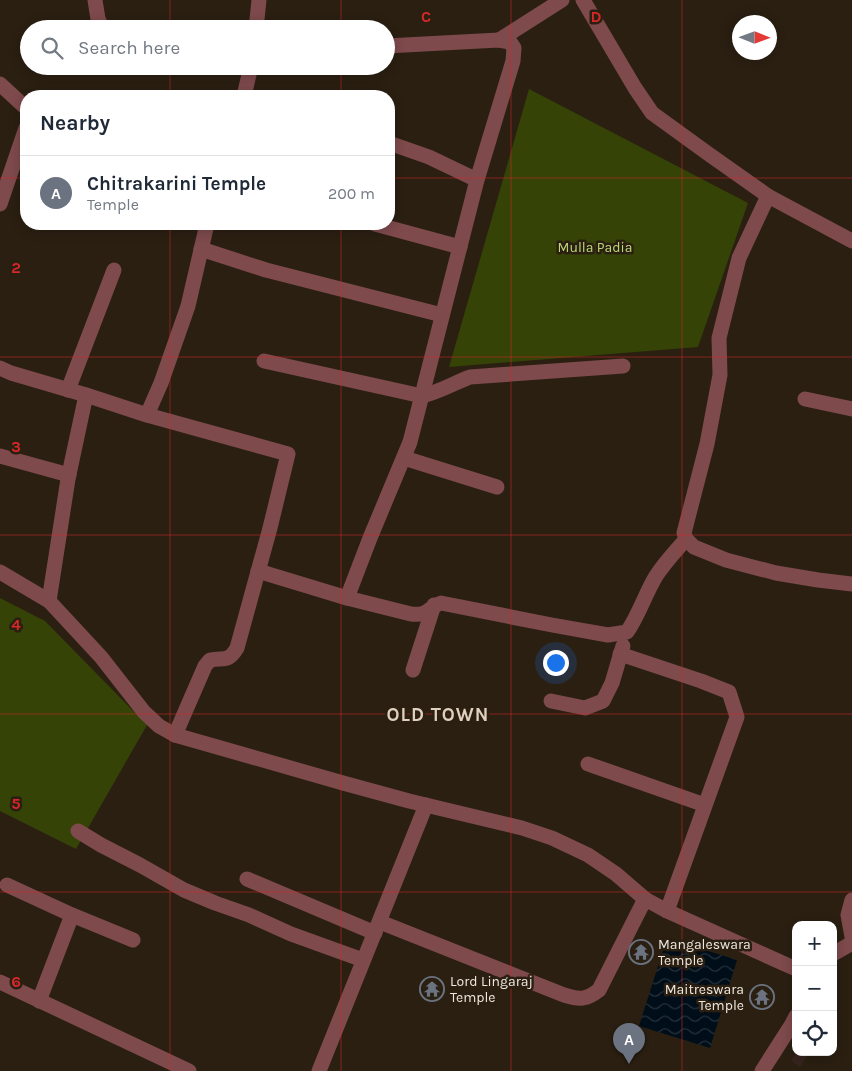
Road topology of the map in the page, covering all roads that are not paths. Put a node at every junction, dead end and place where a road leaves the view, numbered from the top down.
1 (94, 0) edge
2 (259, 0) edge
3 (562, 0) edge
4 (583, 0) edge
5 (98, 20) edge
6 (257, 20) edge
7 (499, 40) junction
8 (395, 46) edge
9 (248, 75) edge
10 (0, 84) edge
11 (245, 90) edge
12 (20, 102) edge
13 (395, 145) edge
14 (20, 146) edge
15 (477, 180) junction
16 (768, 196) junction
17 (0, 204) edge
18 (395, 229) edge
19 (206, 230) edge
20 (852, 241) edge
21 (460, 247) junction
22 (202, 249) junction
23 (114, 270) dead end
24 (442, 315) junction
25 (264, 361) dead end
26 (623, 366) dead end
27 (0, 368) edge
28 (68, 390) junction
29 (86, 395) junction
30 (422, 396) junction
31 (805, 399) dead end
32 (852, 409) edge
33 (147, 415) junction
34 (0, 456) edge
35 (404, 458) junction
36 (69, 475) junction
37 (497, 487) dead end
38 (686, 539) junction
39 (258, 571) junction
40 (0, 572) edge
41 (852, 584) edge
42 (347, 598) junction
43 (48, 602) junction
44 (434, 605) junction
45 (627, 632) junction
46 (620, 654) junction
47 (413, 670) dead end
48 (551, 701) dead end
49 (175, 735) junction
50 (588, 764) dead end
51 (426, 805) junction
52 (705, 805) junction
53 (78, 831) dead end
54 (246, 879) dead end
55 (7, 885) dead end
56 (645, 899) junction
57 (852, 900) edge
58 (667, 911) junction
59 (72, 915) junction
60 (378, 928) junction
61 (852, 937) edge
62 (133, 940) dead end
63 (852, 943) edge
64 (837, 952) edge
65 (363, 960) junction
66 (792, 967) edge
67 (0, 982) edge
68 (39, 1001) junction
69 (792, 1024) edge
70 (189, 1071) edge
71 (320, 1071) edge
72 (762, 1071) edge

1 - 5 street
2 - 6 street
3 - 7 street
4 - 16 street
7 - 8 street
7 - 15 street
9 - 11 street
10 - 12 street
13 - 15 street
14 - 17 street
15 - 21 street
16 - 20 street
16 - 38 street
18 - 21 street
19 - 22 street
21 - 24 street
22 - 24 street
22 - 33 street
23 - 28 street
24 - 30 street
25 - 30 street
26 - 30 street
27 - 28 street
28 - 29 street
29 - 33 street
29 - 36 street
30 - 35 street
31 - 32 street
33 - 39 street
34 - 36 street
35 - 37 street
35 - 42 street
36 - 43 street
38 - 41 street
38 - 45 street
39 - 42 street
39 - 49 street
40 - 43 street
42 - 44 street
43 - 49 street
44 - 45 street
44 - 47 street
45 - 46 street
46 - 48 street
46 - 52 street
49 - 51 street
50 - 52 street
51 - 56 street
51 - 60 street
52 - 58 street
53 - 65 street
54 - 60 street
55 - 59 street
56 - 58 street
56 - 60 street
57 - 61 street
58 - 66 street
59 - 62 street
59 - 68 street
60 - 65 street
63 - 64 street
65 - 71 street
67 - 68 street
68 - 70 street
69 - 72 street

